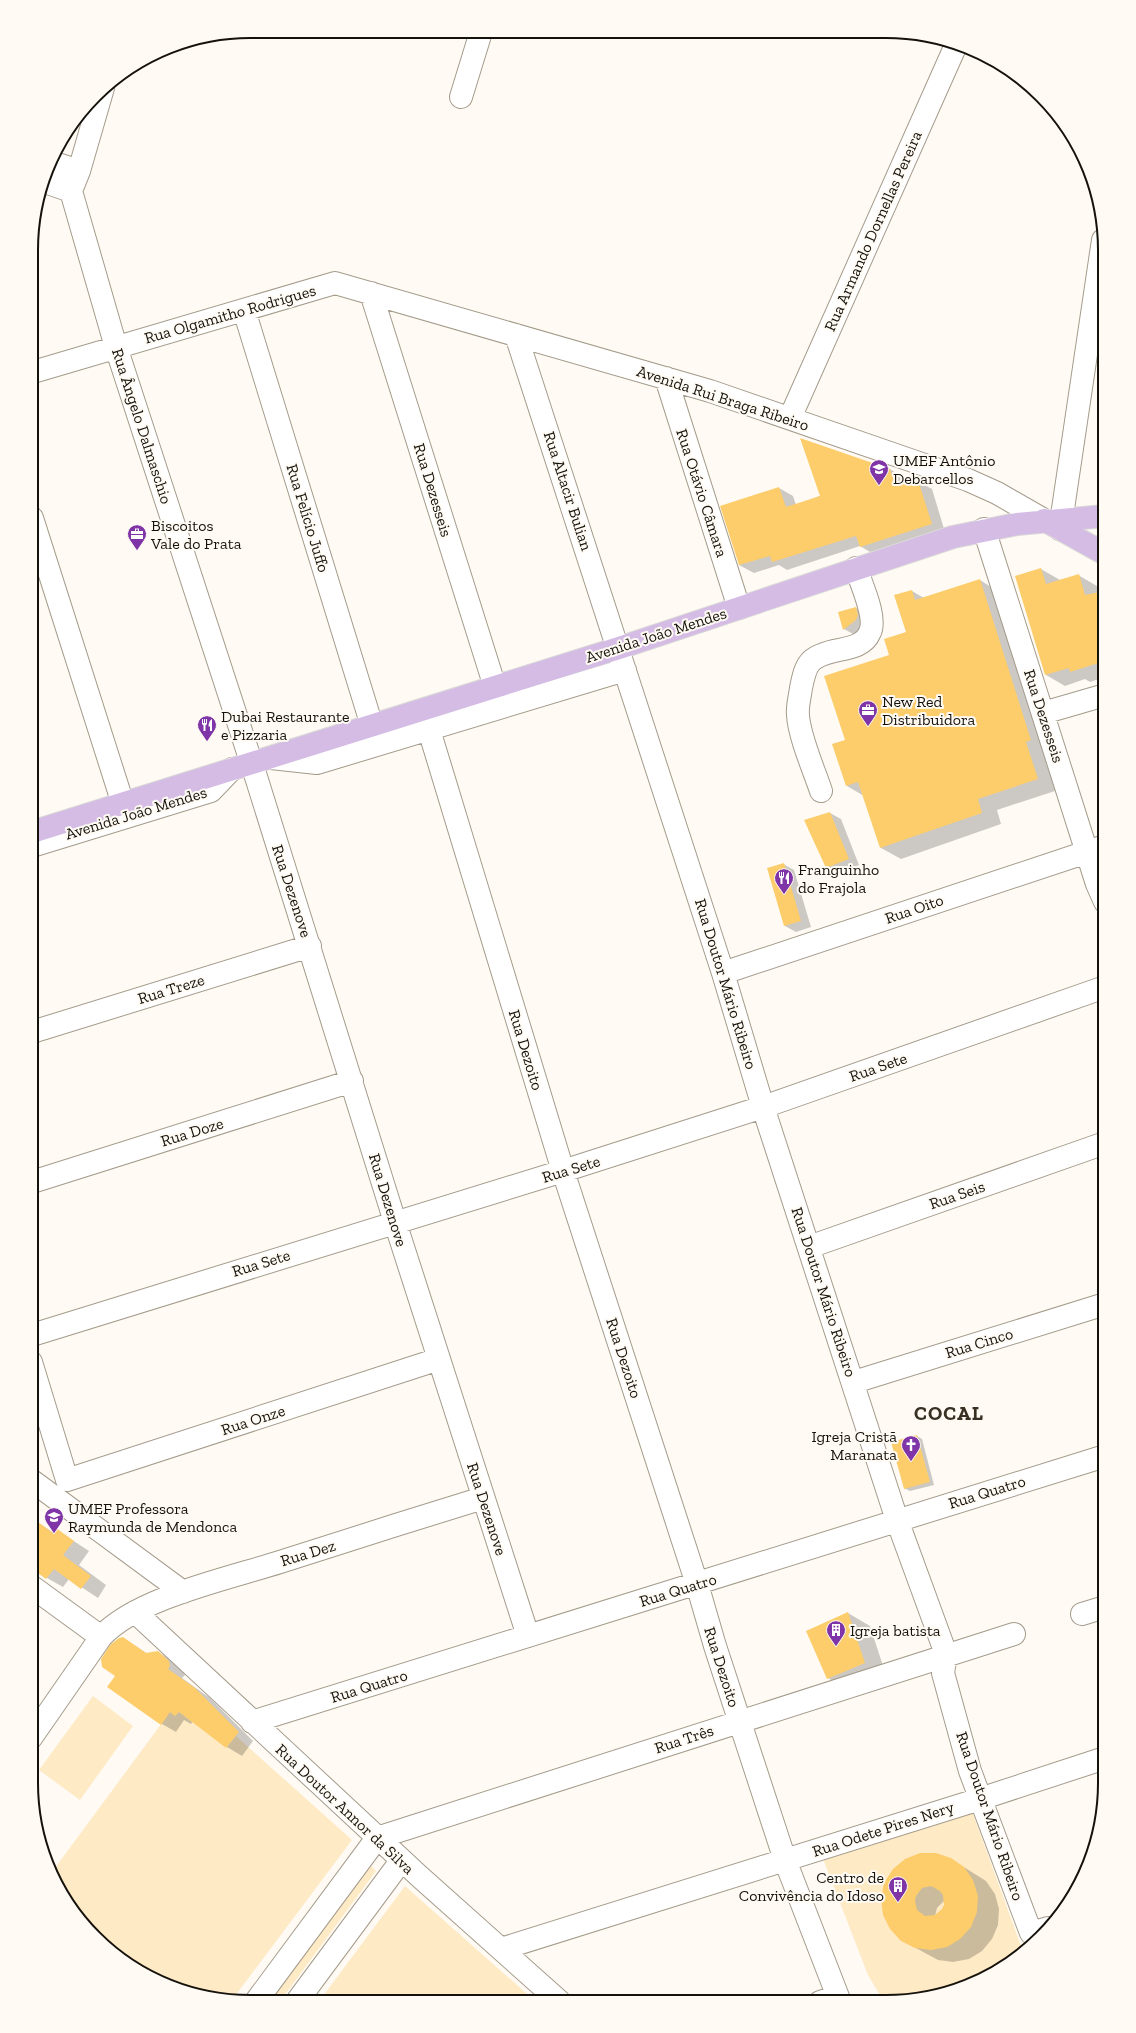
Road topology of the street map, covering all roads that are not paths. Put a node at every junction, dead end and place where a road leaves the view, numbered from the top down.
1 (479, 38) edge
2 (954, 49) edge
3 (461, 98) dead end
4 (99, 101) edge
5 (56, 165) edge
6 (75, 180) junction
7 (49, 182) edge
8 (1098, 269) edge
9 (335, 283) joint
10 (370, 293) junction
11 (244, 310) junction
12 (516, 335) junction
13 (116, 347) junction
14 (38, 370) edge
15 (666, 378) junction
16 (790, 418) junction
17 (1098, 517) edge
18 (1055, 523) junction
19 (984, 529) junction
20 (38, 537) edge
21 (1098, 550) edge
22 (856, 568) junction
23 (739, 608) junction
24 (619, 648) junction
25 (625, 670) junction
26 (494, 687) junction
27 (1098, 697) edge
28 (1043, 713) junction
29 (426, 720) junction
30 (372, 726) junction
31 (251, 764) junction
32 (821, 791) dead end
33 (124, 804) junction
34 (38, 830) edge
35 (38, 844) edge
36 (1096, 848) edge
37 (1098, 886) edge
38 (310, 946) junction
39 (724, 973) junction
40 (1098, 988) edge
41 (38, 1030) edge
42 (352, 1081) junction
43 (763, 1107) junction
44 (1098, 1145) edge
45 (563, 1171) junction
46 (38, 1180) edge
47 (395, 1222) junction
48 (809, 1246) junction
49 (1098, 1306) edge
50 (38, 1333) edge
51 (439, 1359) junction
52 (854, 1382) junction
53 (38, 1388) edge
54 (1098, 1458) edge
55 (38, 1482) edge
56 (61, 1489) junction
57 (483, 1498) junction
58 (897, 1520) junction
59 (697, 1584) junction
60 (38, 1591) edge
61 (184, 1592) junction
62 (1098, 1609) edge
63 (135, 1612) junction
64 (1082, 1614) dead end
65 (1014, 1634) dead end
66 (528, 1636) junction
67 (101, 1637) junction
68 (946, 1654) junction
69 (739, 1721) junction
70 (252, 1722) junction
71 (38, 1728) edge
72 (1098, 1760) edge
73 (980, 1799) junction
74 (377, 1838) junction
75 (402, 1860) junction
76 (785, 1860) junction
77 (1039, 1929) edge
78 (501, 1949) junction
79 (261, 1995) edge
80 (302, 1995) edge
81 (552, 1995) edge
82 (830, 1995) edge

1 - 3 street
2 - 16 street, Rua Armando Dornellas Pereira
4 - 6 street
5 - 6 street
6 - 7 street
6 - 13 street, Rua Ângelo Dalmaschio
8 - 18 street
9 - 10 street, Avenida Rui Braga Ribeiro
9 - 11 street, Rua Olgamitho Rodrigues
10 - 12 street, Avenida Rui Braga Ribeiro
10 - 26 street, Rua Dezesseis
11 - 13 street, Rua Olgamitho Rodrigues
11 - 30 street, Rua Felício Juffo
12 - 15 street, Avenida Rui Braga Ribeiro
12 - 24 street, Rua Altacir Bulian
13 - 14 street, Rua Olgamitho Rodrigues
13 - 31 street, Rua Ângelo Dalmaschio
15 - 16 street, Avenida Rui Braga Ribeiro
15 - 23 street, Rua Otávio Câmara
16 - 18 street, Avenida Rui Braga Ribeiro
17 - 18 main road
18 - 19 main road, Avenida João Mendes
18 - 21 main road
19 - 22 main road, Avenida João Mendes
19 - 28 street, Rua Dezesseis
20 - 33 street
22 - 23 main road, Avenida João Mendes
22 - 32 street
23 - 24 main road, Avenida João Mendes
24 - 25 street, Rua Doutor Mário Ribeiro
24 - 26 main road, Avenida João Mendes
25 - 29 street, Avenida João Mendes
25 - 39 street, Rua Doutor Mário Ribeiro
26 - 29 main road, Avenida João Mendes
27 - 28 street
28 - 36 street, Rua Dezesseis
29 - 30 main road, Avenida João Mendes
29 - 31 street, Avenida João Mendes
29 - 45 street, Rua Dezoito
30 - 31 main road, Avenida João Mendes
31 - 33 main road, Avenida João Mendes
31 - 35 street, Avenida João Mendes
31 - 38 street, Rua Dezenove
33 - 34 main road, Avenida João Mendes
36 - 37 street, Rua Dezesseis
36 - 39 street, Rua Oito
38 - 41 street, Rua Treze
38 - 42 street, Rua Dezenove
39 - 43 street, Rua Doutor Mário Ribeiro
40 - 43 street, Rua Sete
42 - 46 street, Rua Doze
42 - 47 street, Rua Dezenove
43 - 45 street, Rua Sete
43 - 48 street, Rua Doutor Mário Ribeiro
44 - 48 street, Rua Seis
45 - 47 street, Rua Sete
45 - 59 street, Rua Dezoito
47 - 50 street, Rua Sete
47 - 51 street, Rua Dezenove
48 - 52 street, Rua Doutor Mário Ribeiro
49 - 52 street, Rua Cinco
51 - 56 street, Rua Onze
51 - 57 street, Rua Dezenove
52 - 58 street, Rua Doutor Mário Ribeiro
53 - 56 street
54 - 58 street, Rua Quatro
55 - 56 street
56 - 61 street
57 - 61 street, Rua Dez
57 - 66 street, Rua Dezenove
58 - 59 street, Rua Quatro
58 - 68 street, Rua Doutor Mário Ribeiro
59 - 66 street, Rua Quatro
59 - 69 street, Rua Dezoito
60 - 67 street
61 - 63 street, Rua Dez
62 - 64 street
63 - 67 street, Rua Dez
63 - 70 street, Rua Doutor Annor da Silva
65 - 68 street, Rua Três
66 - 70 street, Rua Quatro
67 - 71 street, Rua Dez
68 - 69 street, Rua Três
68 - 73 street, Rua Doutor Mário Ribeiro
69 - 74 street, Rua Três
69 - 76 street, Rua Dezoito
70 - 74 street, Rua Doutor Annor da Silva
72 - 73 street, Rua Odete Pires Nery
73 - 76 street, Rua Odete Pires Nery
73 - 77 street, Rua Doutor Mário Ribeiro
74 - 75 street, Rua Doutor Annor da Silva
74 - 79 street
75 - 78 street, Rua Doutor Annor da Silva
75 - 80 street
76 - 78 street, Rua Odete Pires Nery
76 - 82 street, Rua Dezoito
78 - 81 street, Rua Doutor Annor da Silva

